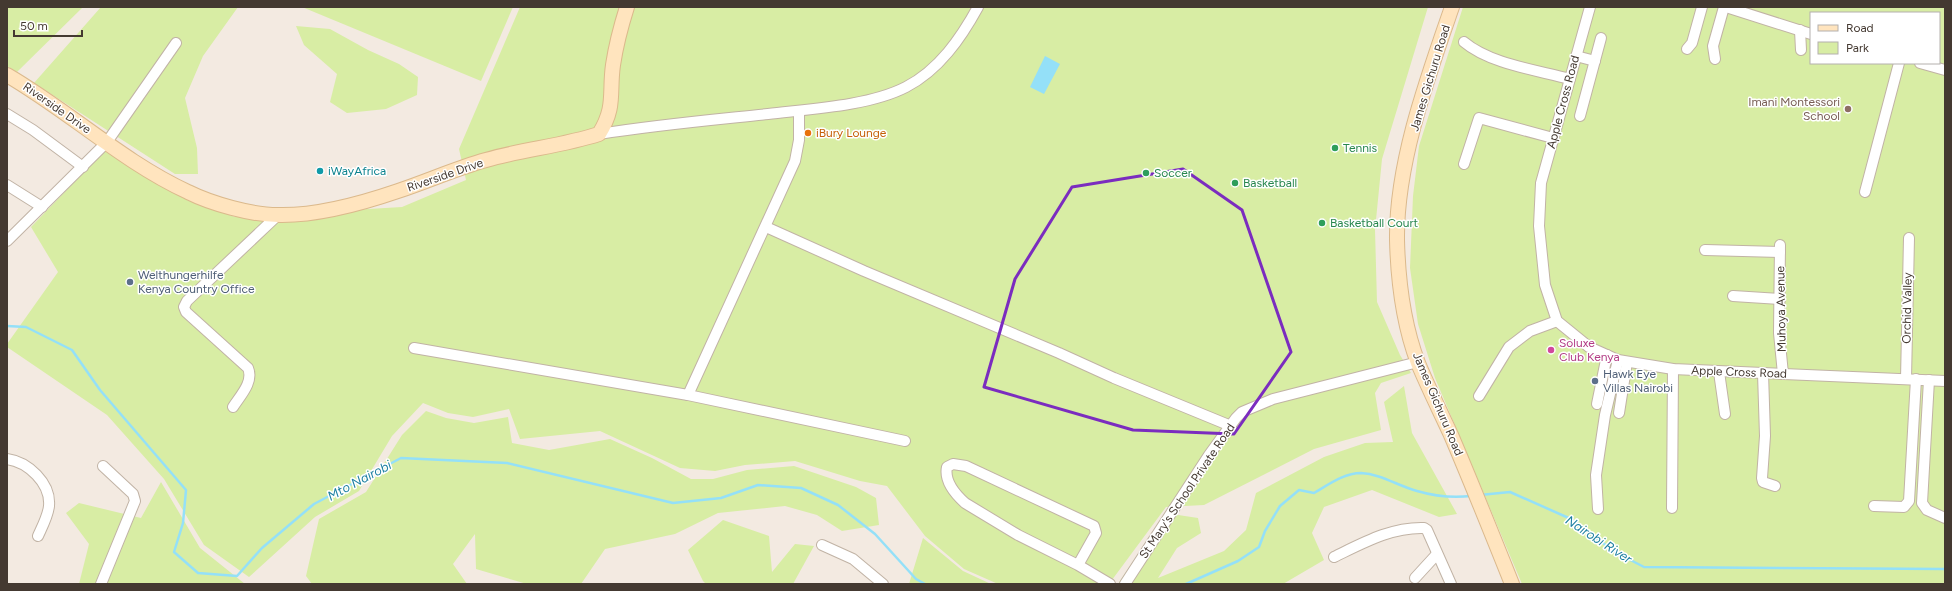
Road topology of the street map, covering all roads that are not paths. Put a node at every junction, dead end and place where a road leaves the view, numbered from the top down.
1 (627, 7) edge
2 (978, 7) edge
3 (1452, 7) edge
4 (1590, 7) edge
5 (1702, 7) edge
6 (1725, 7) edge
7 (1800, 30) junction
8 (1810, 34) edge
9 (1601, 38) dead end
10 (176, 42) dead end
11 (1464, 42) dead end
12 (1687, 49) dead end
13 (1801, 50) dead end
14 (1576, 56) junction
15 (1715, 59) dead end
16 (1595, 61) junction
17 (1898, 64) edge
18 (1924, 64) edge
19 (1945, 70) edge
20 (7, 75) edge
21 (1570, 79) junction
22 (799, 111) junction
23 (7, 114) edge
24 (1580, 116) dead end
25 (599, 134) junction
26 (1553, 138) junction
27 (107, 142) junction
28 (1464, 164) dead end
29 (83, 167) junction
30 (7, 185) edge
31 (1865, 192) dead end
32 (42, 207) junction
33 (278, 215) junction
34 (766, 227) junction
35 (1909, 238) dead end
36 (7, 241) edge
37 (1705, 250) dead end
38 (1733, 296) dead end
39 (1780, 299) junction
40 (1557, 321) junction
41 (414, 348) dead end
42 (1607, 355) junction
43 (1623, 361) junction
44 (1418, 362) junction
45 (1673, 369) junction
46 (1719, 372) junction
47 (1763, 373) junction
48 (1783, 374) junction
49 (1911, 379) junction
50 (1929, 380) junction
51 (1945, 381) edge
52 (688, 395) junction
53 (1479, 396) dead end
54 (1597, 404) dead end
55 (233, 407) dead end
56 (1619, 413) dead end
57 (1725, 414) dead end
58 (1231, 426) junction
59 (905, 441) dead end
60 (7, 459) edge
61 (103, 466) dead end
62 (1775, 486) dead end
63 (1874, 506) dead end
64 (1672, 508) dead end
65 (1598, 509) dead end
66 (1945, 518) edge
67 (38, 536) dead end
68 (822, 544) dead end
69 (1437, 554) junction
70 (1334, 557) dead end
71 (1078, 565) junction
72 (1415, 578) dead end
73 (101, 584) edge
74 (884, 584) edge
75 (1110, 584) edge
76 (1125, 584) edge
77 (1451, 584) edge
78 (1512, 584) edge

1 - 25 street
2 - 22 street, Riverside Drive
3 - 44 street, James Gichuru Road
4 - 14 street, Apple Cross Road
5 - 12 street
6 - 7 street
6 - 15 street
7 - 8 street
7 - 13 street
9 - 16 street
10 - 27 street
11 - 21 street
14 - 16 street
14 - 21 street, Apple Cross Road
16 - 24 street
17 - 31 street
18 - 19 street
20 - 27 street, Riverside Drive
21 - 26 street, Apple Cross Road
22 - 25 street, Riverside Drive
22 - 34 street
23 - 29 street
25 - 33 street, Riverside Drive
26 - 28 street
26 - 40 street, Apple Cross Road
27 - 29 street
27 - 33 street, Riverside Drive
29 - 32 street
30 - 32 street
32 - 36 street
33 - 55 street
34 - 52 street
34 - 58 street
35 - 49 street, Orchid Valley
37 - 39 street, Muhoya Avenue
38 - 39 street
39 - 48 street, Muhoya Avenue
40 - 42 street, Apple Cross Road
40 - 53 street
41 - 52 street
42 - 43 street, Apple Cross Road
42 - 54 street
43 - 45 street, Apple Cross Road
43 - 56 street
43 - 65 street
44 - 58 street, St Mary's School Private Road
44 - 78 street, James Gichuru Road
45 - 46 street, Apple Cross Road
45 - 64 street
46 - 47 street, Apple Cross Road
46 - 57 street
47 - 48 street, Apple Cross Road
47 - 62 street
48 - 49 street, Apple Cross Road
49 - 50 street, Apple Cross Road
49 - 63 street, Orchid Valley
50 - 51 street, Apple Cross Road
50 - 66 street
52 - 59 street
58 - 76 street, St Mary's School Private Road
60 - 67 street
61 - 73 street
68 - 74 street
69 - 70 street
69 - 72 street
69 - 77 street
71 - 71 street
71 - 75 street

